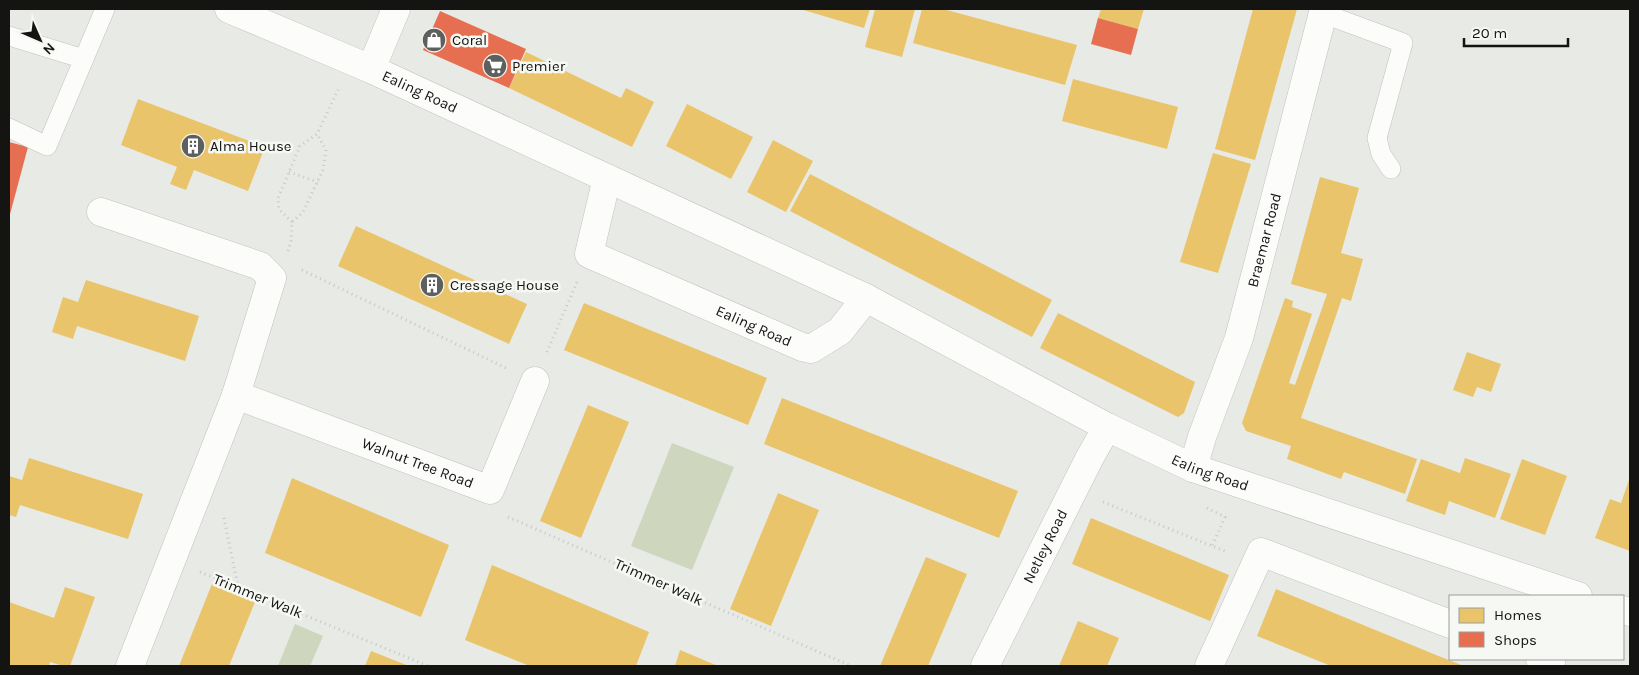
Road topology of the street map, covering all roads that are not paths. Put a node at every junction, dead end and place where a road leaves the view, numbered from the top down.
1 (105, 9) edge
2 (229, 9) edge
3 (396, 9) edge
4 (1323, 11) edge
5 (9, 36) edge
6 (84, 59) junction
7 (371, 68) junction
8 (9, 128) edge
9 (1391, 169) dead end
10 (607, 178) junction
11 (101, 212) dead end
12 (866, 298) junction
13 (535, 382) road end
14 (236, 395) junction
15 (1107, 427) junction
16 (1193, 468) junction
17 (1575, 595) edge
18 (1449, 624) edge
19 (130, 666) edge
20 (985, 666) edge
21 (1209, 666) edge

1 - 6 lane
2 - 7 street, Ealing Road
3 - 7 street
4 - 9 lane
4 - 16 street, Braemar Road
5 - 6 lane
6 - 8 lane
7 - 10 street, Ealing Road
10 - 12 street, Ealing Road
10 - 12 street, Ealing Road
11 - 14 street
12 - 15 street, Ealing Road
13 - 14 street, Walnut Tree Road
14 - 19 street
15 - 16 street, Ealing Road
15 - 20 street, Netley Road
16 - 17 street, Ealing Road
18 - 21 street

